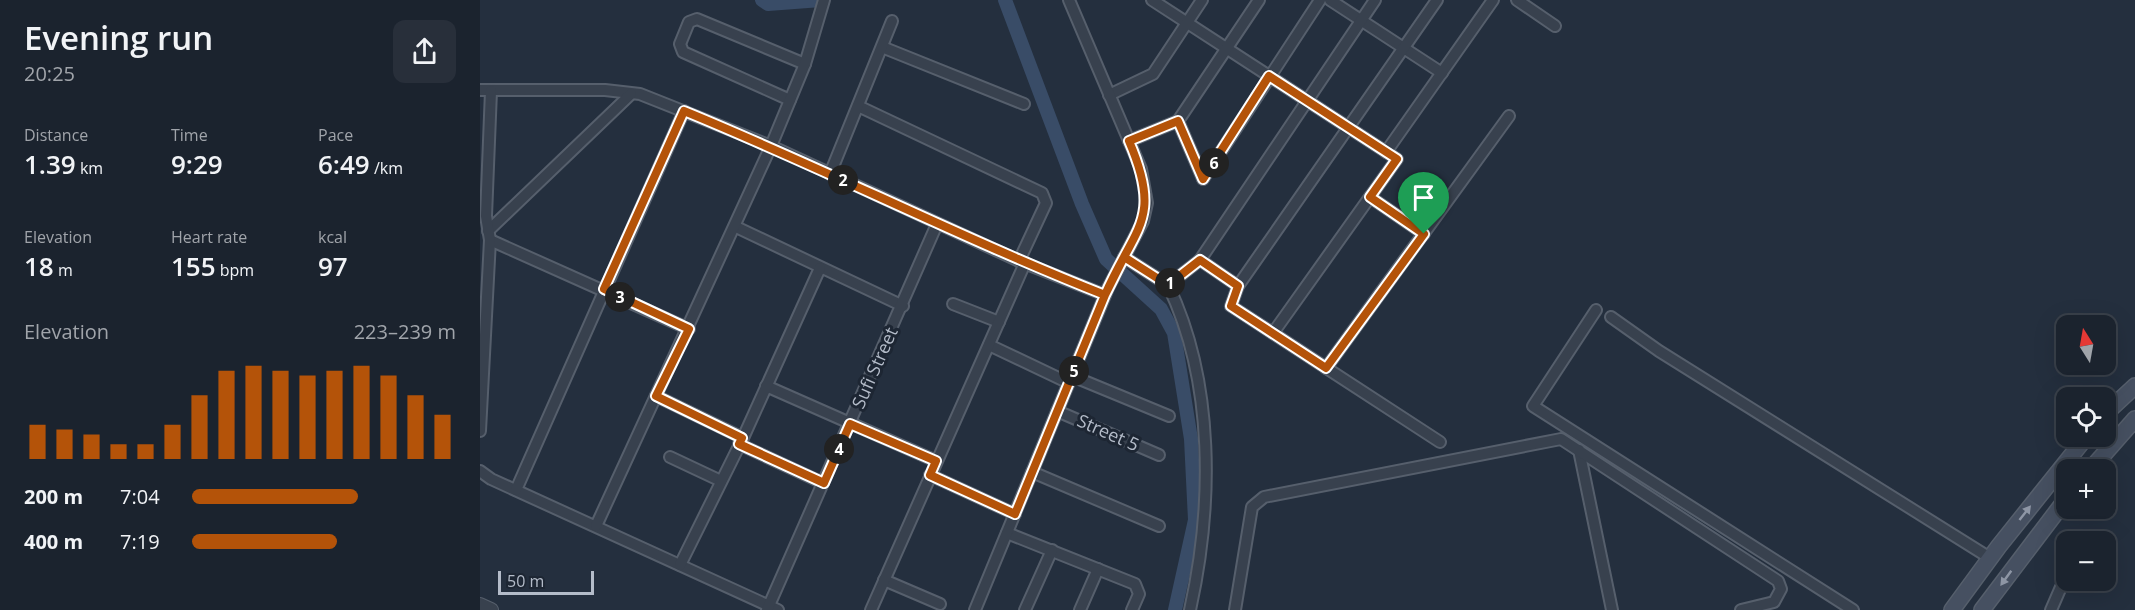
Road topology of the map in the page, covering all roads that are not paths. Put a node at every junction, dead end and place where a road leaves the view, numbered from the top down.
1 (1069, 0) edge
2 (1152, 0) edge
3 (1202, 0) edge
4 (1259, 0) edge
5 (1320, 0) edge
6 (1330, 0) edge
7 (1375, 0) edge
8 (1437, 0) edge
9 (1493, 0) edge
10 (1517, 0) edge
11 (824, 1) edge
12 (1361, 20) junction
13 (892, 21) dead end
14 (1186, 22) junction
15 (1555, 26) dead end
16 (882, 47) junction
17 (1227, 49) junction
18 (1405, 49) junction
19 (805, 64) junction
20 (1442, 73) junction
21 (1269, 76) junction
22 (486, 91) edge
23 (631, 94) junction
24 (1109, 95) junction
25 (790, 100) junction
26 (1307, 101) junction
27 (1024, 104) dead end
28 (858, 106) junction
29 (684, 111) junction
30 (1509, 116) dead end
31 (1178, 121) junction
32 (1348, 128) junction
33 (1129, 141) junction
34 (771, 147) junction
35 (1386, 152) junction
36 (830, 174) junction
37 (1370, 197) junction
38 (937, 224) junction
39 (736, 227) junction
40 (1424, 234) junction
41 (489, 236) junction
42 (1122, 260) junction
43 (1200, 260) junction
44 (1022, 262) junction
45 (820, 268) junction
46 (1168, 285) junction
47 (1238, 286) junction
48 (604, 289) junction
49 (1107, 292) junction
50 (953, 304) dead end
51 (903, 306) junction
52 (1596, 310) dead end
53 (1611, 317) dead end
54 (999, 322) junction
55 (689, 329) junction
56 (1273, 333) junction
57 (988, 345) junction
58 (1326, 368) junction
59 (1070, 379) junction
60 (766, 386) junction
61 (2135, 386) edge
62 (656, 396) junction
63 (2116, 404) edge
64 (1057, 411) junction
65 (1169, 416) dead end
66 (2135, 419) edge
67 (850, 424) junction
68 (480, 431) edge
69 (741, 441) junction
70 (1440, 442) dead end
71 (2077, 447) edge
72 (1579, 450) junction
73 (1159, 455) dead end
74 (670, 456) dead end
75 (2100, 459) edge
76 (936, 461) junction
77 (480, 471) edge
78 (1032, 472) junction
79 (930, 475) junction
80 (722, 481) junction
81 (824, 483) junction
82 (516, 490) junction
83 (2056, 512) edge
84 (1015, 514) junction
85 (596, 526) junction
86 (1159, 526) dead end
87 (1007, 533) junction
88 (1052, 550) junction
89 (1995, 552) junction
90 (2019, 559) junction
91 (680, 565) junction
92 (1098, 569) junction
93 (884, 580) junction
94 (2059, 591) edge
95 (940, 604) dead end
96 (480, 605) edge
97 (771, 609) edge
98 (491, 610) edge
99 (871, 610) edge
100 (975, 610) edge
101 (1025, 610) edge
102 (1080, 610) edge
103 (1132, 610) edge
104 (1190, 610) edge
105 (1235, 610) edge
106 (1612, 610) edge
107 (1741, 610) edge
108 (1852, 610) edge
109 (1952, 610) edge
110 (1982, 610) edge
111 (2052, 610) edge

1 - 24 street
2 - 14 street
3 - 14 street
4 - 17 street
5 - 21 street
6 - 12 street
7 - 12 street
8 - 18 street
9 - 20 street
10 - 15 street
11 - 19 street
12 - 18 street
12 - 26 street
13 - 16 street
14 - 17 street
14 - 24 street
16 - 27 street
16 - 28 street
17 - 21 street
17 - 31 street
18 - 20 street
18 - 32 street
19 - 25 street
19 - 25 street
20 - 35 street
21 - 26 street
21 - 31 street
22 - 23 street
22 - 41 street
23 - 29 street
23 - 41 street
24 - 33 street
25 - 34 street
26 - 32 street
26 - 43 street
28 - 36 street
28 - 44 street
29 - 34 street
29 - 48 street
30 - 40 street
31 - 33 street
32 - 35 street
32 - 47 street
33 - 42 street
34 - 36 street
34 - 39 street
35 - 37 street
36 - 38 street
37 - 40 street
37 - 56 street
38 - 44 street
38 - 51 street, Sufi Street
39 - 45 street
39 - 55 street
40 - 58 street
41 - 48 street
41 - 68 street
42 - 46 street
42 - 49 street
43 - 46 street
43 - 47 street
44 - 49 street
44 - 54 street
45 - 51 street
45 - 60 street
46 - 104 street
47 - 56 street
48 - 55 street
48 - 82 street
49 - 59 street
50 - 54 street
51 - 67 street, Sufi Street
52 - 108 street
53 - 89 street
54 - 57 street
55 - 62 street
56 - 58 street
57 - 59 street
57 - 76 street
58 - 70 street
59 - 64 street
59 - 65 street
60 - 67 street
60 - 69 street
61 - 63 main road
62 - 69 street
62 - 85 street
64 - 73 street, Street 5
64 - 78 street
66 - 75 main road
67 - 76 street
67 - 81 street, Sufi Street
69 - 80 street
69 - 81 street
89 -> 71 main road
72 - 105 street
72 - 106 street
72 - 107 street
74 - 80 street
76 - 79 street
77 - 82 street
78 - 84 street
78 - 86 street
79 - 84 street
79 - 93 street
80 - 91 street
81 - 97 street, Sufi Street
82 - 85 street
83 - 90 main road
84 - 87 street
85 - 91 street
87 - 88 street
87 - 100 street
88 - 92 street
88 - 101 street
89 - 90 main road
89 - 109 main road
90 -> 110 main road
91 - 97 street
92 - 102 street
92 - 103 street
93 - 95 street
93 - 99 street
94 - 111 street
96 - 98 street

